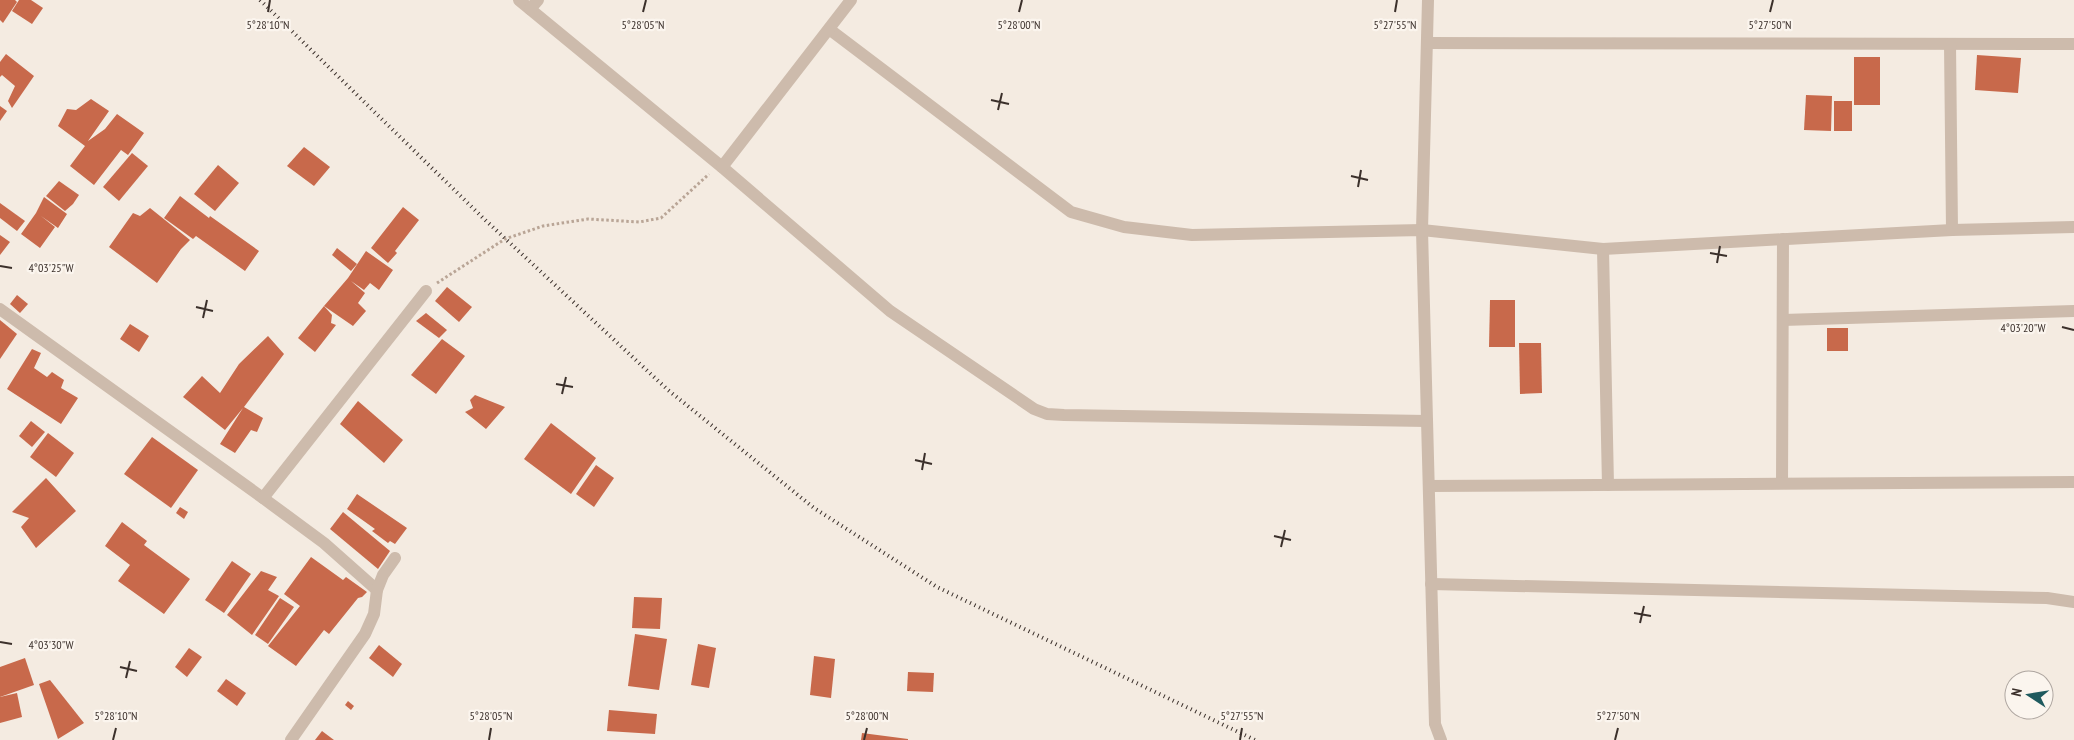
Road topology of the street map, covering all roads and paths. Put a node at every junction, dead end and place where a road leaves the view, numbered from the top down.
1 (520, 0) edge
2 (851, 0) edge
3 (1428, 0) edge
4 (534, 5) edge
5 (829, 29) junction
6 (1427, 43) junction
7 (1950, 44) junction
8 (2074, 44) edge
9 (722, 167) junction
10 (2074, 227) edge
11 (1422, 230) junction
12 (1952, 230) junction
13 (1783, 239) junction
14 (1602, 249) junction
15 (426, 291) joint
16 (0, 309) edge
17 (2074, 311) edge
18 (1783, 320) junction
19 (1427, 421) junction
20 (2074, 482) edge
21 (1782, 483) junction
22 (1608, 485) junction
23 (1429, 486) junction
24 (263, 498) junction
25 (395, 558) dead end
26 (1432, 584) junction
27 (377, 590) junction
28 (2074, 602) edge
29 (291, 740) edge
30 (1441, 740) edge

1 - 4 street
2 - 5 street
3 - 6 street
4 - 9 street
5 - 9 street
5 - 11 street
6 - 7 street
6 - 11 street
7 - 8 street
7 - 12 street
9 - 15 path
9 - 19 street
10 - 12 street
11 - 14 street
11 - 19 street
12 - 13 street
13 - 14 street
13 - 18 street
14 - 22 street
15 - 24 street
16 - 24 street
17 - 18 street
18 - 21 street
19 - 23 street
20 - 21 street
21 - 22 street
22 - 23 street
23 - 26 street
24 - 27 street
25 - 27 street
26 - 28 street
26 - 30 street
27 - 29 street

